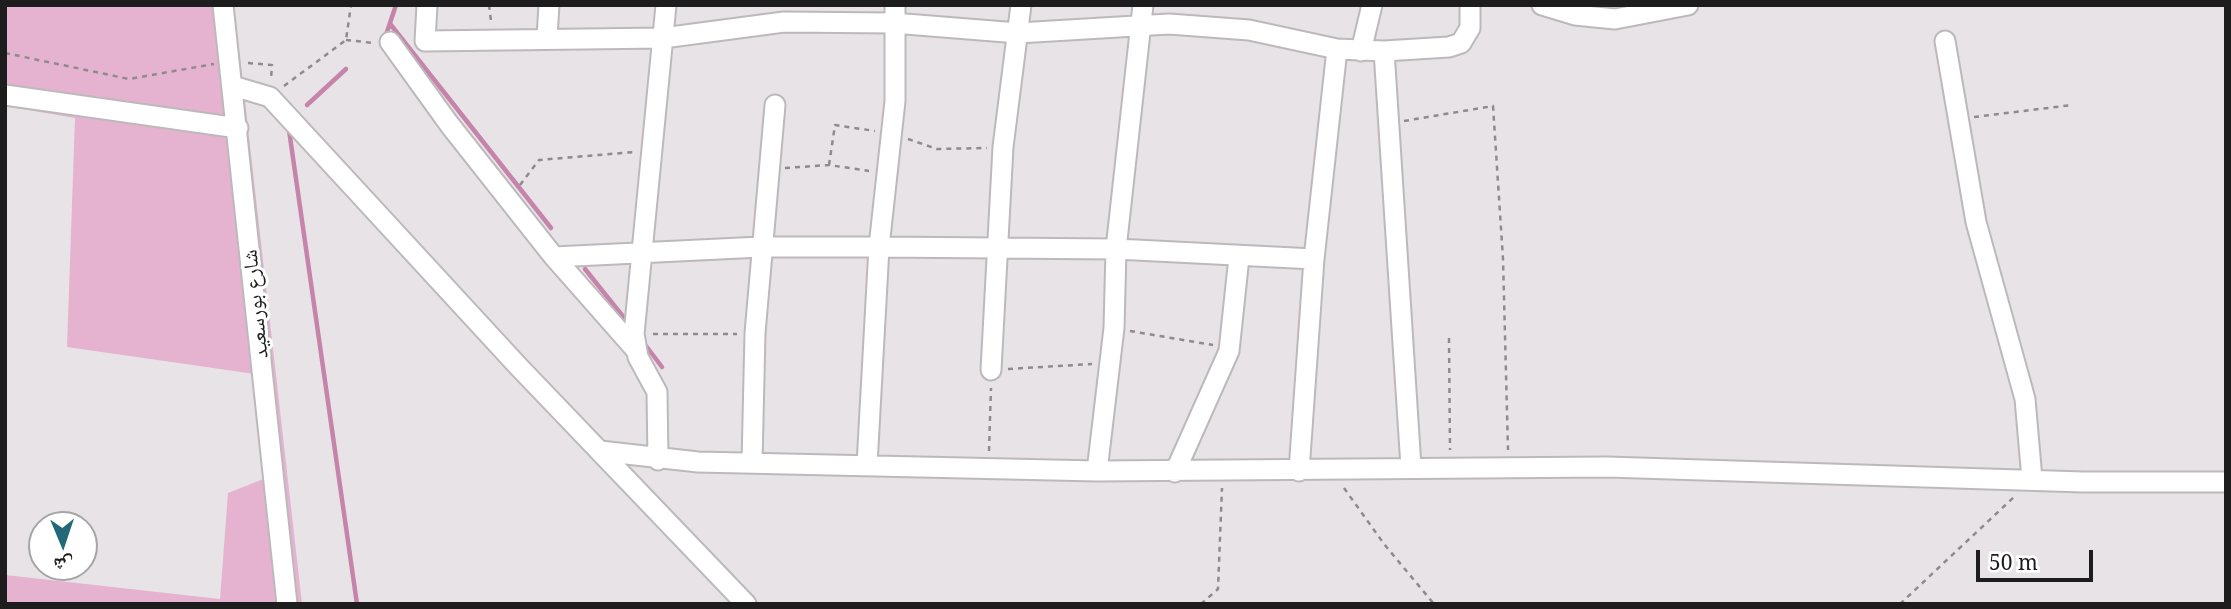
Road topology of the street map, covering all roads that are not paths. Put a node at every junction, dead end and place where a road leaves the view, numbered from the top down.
1 (223, 5) edge
2 (427, 5) edge
3 (548, 5) edge
4 (666, 5) edge
5 (1021, 5) edge
6 (1372, 5) edge
7 (1470, 5) edge
8 (1542, 5) edge
9 (1688, 5) edge
10 (786, 13) edge
11 (894, 14) edge
12 (1142, 15) edge
13 (1018, 33) junction
14 (547, 37) junction
15 (663, 38) junction
16 (1945, 41) dead end
17 (390, 42) dead end
18 (1337, 49) junction
19 (1361, 51) junction
20 (1384, 51) junction
21 (233, 86) junction
22 (5, 95) edge
23 (775, 105) dead end
24 (238, 128) junction
25 (761, 247) junction
26 (880, 247) junction
27 (998, 249) junction
28 (1116, 249) junction
29 (642, 252) junction
30 (554, 257) junction
31 (1239, 257) junction
32 (1314, 259) junction
33 (635, 341) junction
34 (991, 370) road end
35 (600, 451) junction
36 (658, 460) junction
37 (752, 463) junction
38 (867, 465) junction
39 (1411, 467) junction
40 (1097, 471) junction
41 (1299, 471) junction
42 (1175, 472) junction
43 (2032, 479) junction
44 (2226, 482) edge
45 (287, 604) edge
46 (746, 604) edge

1 - 21 street, شارع بورسعيد
2 - 14 street
3 - 14 street
4 - 15 street
5 - 13 street
6 - 19 street
7 - 20 street
8 - 9 street
10 - 11 street
10 - 15 street
11 - 13 street
11 - 26 street
12 - 13 street
12 - 18 street
12 - 28 street
13 - 27 street
14 - 15 street
15 - 29 street
16 - 43 street
17 - 30 street
18 - 19 street
18 - 32 street
19 - 20 street
20 - 39 street
21 - 24 street, شارع بورسعيد
21 - 35 street
22 - 24 street
23 - 25 street
24 - 45 street, شارع بورسعيد
25 - 26 street
25 - 29 street
25 - 37 street
26 - 27 street
26 - 38 street
27 - 28 street
27 - 34 street
28 - 31 street
28 - 40 street
29 - 30 street
29 - 33 street
30 - 33 street
31 - 32 street
31 - 42 street
32 - 41 street
33 - 36 street
35 - 36 street
35 - 46 street
36 - 37 street
37 - 38 street
38 - 40 street
39 - 41 street
39 - 43 street
40 - 42 street
41 - 42 street
43 - 44 street

